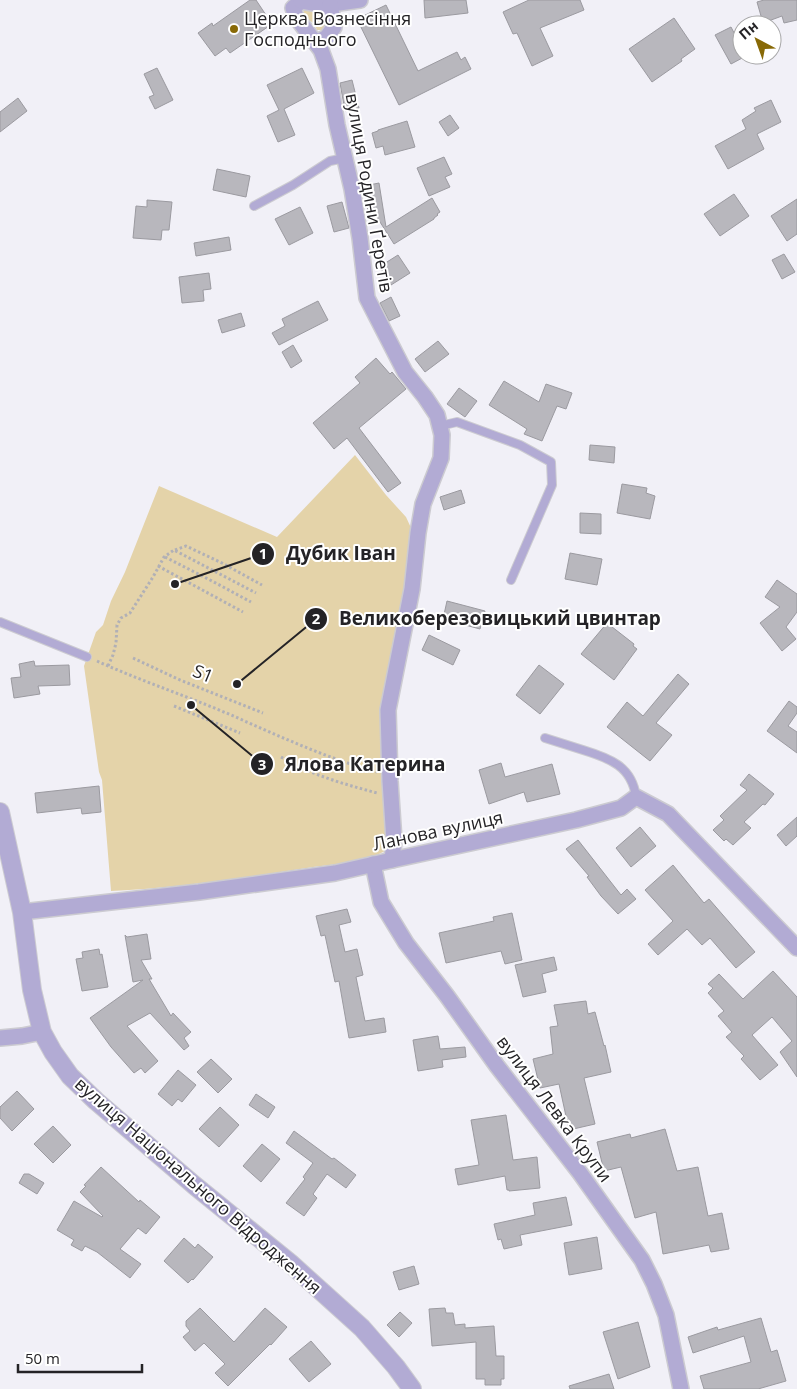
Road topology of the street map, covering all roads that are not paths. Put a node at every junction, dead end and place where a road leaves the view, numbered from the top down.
1 (360, 0) edge
2 (300, 1) edge
3 (330, 4) junction
4 (316, 43) junction
5 (345, 158) junction
6 (254, 206) dead end
7 (440, 426) junction
8 (511, 580) dead end
9 (0, 622) edge
10 (87, 657) road end
11 (545, 738) dead end
12 (636, 797) junction
13 (0, 812) edge
14 (392, 860) junction
15 (373, 864) junction
16 (22, 912) junction
17 (797, 948) edge
18 (42, 1032) junction
19 (0, 1038) edge
20 (412, 1389) edge
21 (681, 1389) edge

1 - 3 street
2 - 3 street
2 - 4 street, вулиця Родини Ґеретів
3 - 4 street
4 - 5 street, вулиця Родини Ґеретів
5 - 6 lane
5 - 7 street, вулиця Родини Ґеретів
7 - 8 lane
7 - 14 street, вулиця Родини Ґеретів
9 - 10 lane
11 - 12 lane
12 - 14 street, Ланова вулиця
12 - 17 street
13 - 16 street, вулиця Національного Відродження
14 - 15 street, Ланова вулиця
15 - 16 street, Ланова вулиця
15 - 21 street, вулиця Левка Крупи
16 - 18 street, вулиця Національного Відродження
18 - 19 street
18 - 20 street, вулиця Національного Відродження

